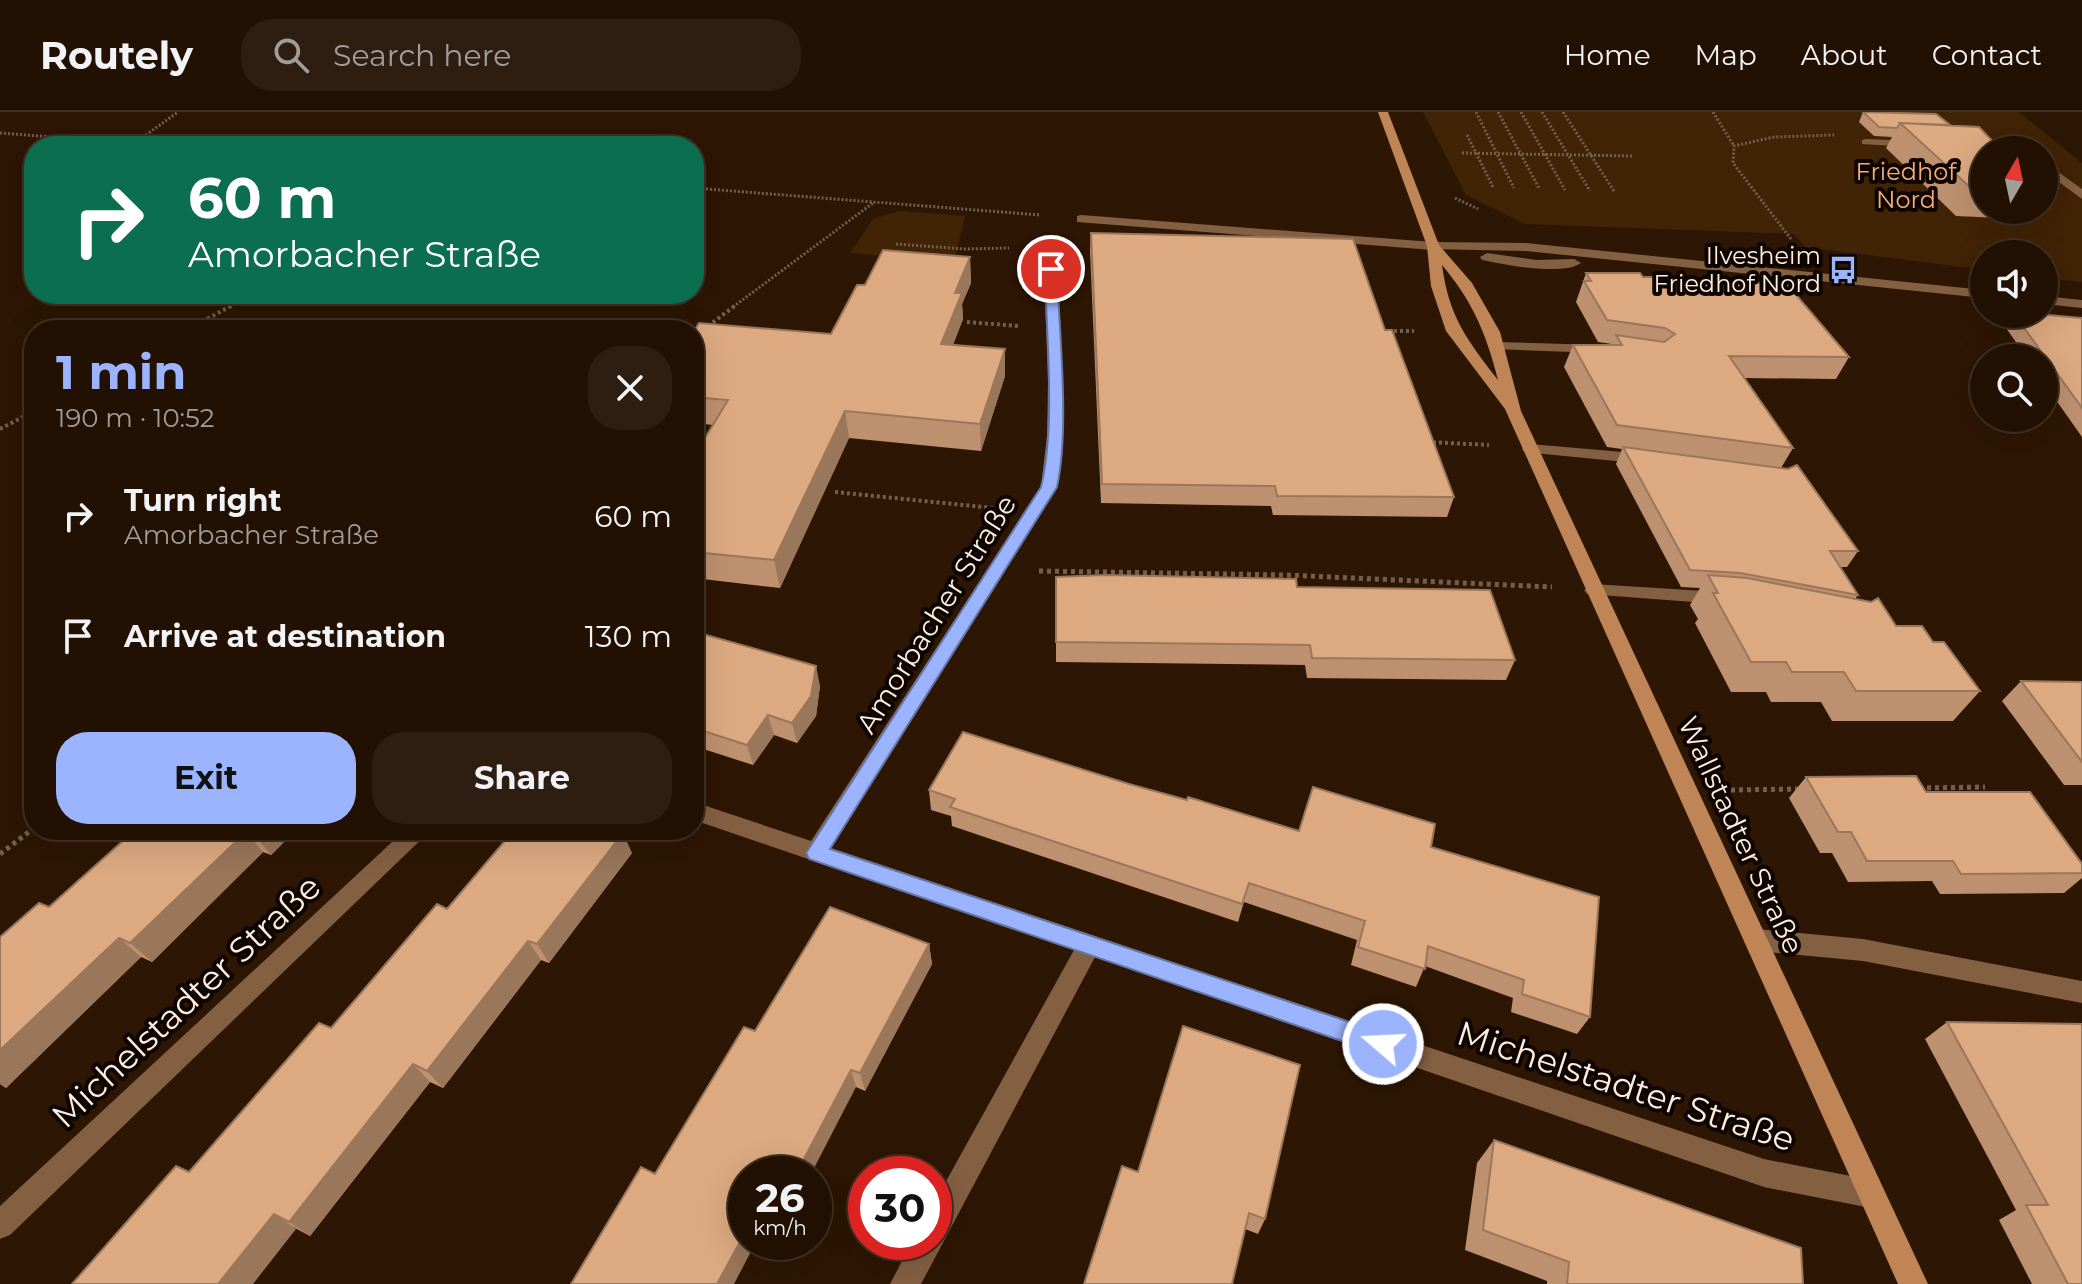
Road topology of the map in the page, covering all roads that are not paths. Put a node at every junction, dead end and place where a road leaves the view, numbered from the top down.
1 (1383, 112) edge
2 (1866, 142) road end
3 (1929, 145) edge
4 (1961, 146) edge
5 (1970, 147) edge
6 (2058, 176) edge
7 (2082, 195) edge
8 (1081, 219) road end
9 (1433, 246) junction
10 (1041, 248) road end
11 (1970, 293) edge
12 (2058, 301) edge
13 (2082, 304) edge
14 (1498, 346) junction
15 (1616, 351) edge
16 (1513, 411) junction
17 (1530, 449) junction
18 (1666, 461) edge
19 (1593, 590) junction
20 (1740, 601) edge
21 (704, 814) edge
22 (409, 840) edge
23 (816, 853) junction
24 (1757, 940) junction
25 (1089, 945) junction
26 (2082, 992) edge
27 (1871, 1194) junction
28 (952, 1198) edge
29 (0, 1225) edge
30 (918, 1260) edge
31 (905, 1284) edge
32 (1913, 1284) edge

1 - 9 main road, Wallstadter Straße
2 - 3 street
4 - 5 street
6 - 7 street
8 - 9 street
9 - 11 street
9 - 14 main road, Wallstadter Straße
9 - 16 main road, Wallstadter Straße
10 - 23 street, Amorbacher Straße
12 - 13 street
14 - 15 street
14 - 16 main road, Wallstadter Straße
16 - 17 main road, Wallstadter Straße
17 - 18 street
17 - 19 main road, Wallstadter Straße
19 - 20 street
19 - 24 main road, Wallstadter Straße
21 - 23 street, Michelstadter Straße
22 - 29 street, Michelstadter Straße
23 - 25 street, Michelstadter Straße
24 - 26 street
24 - 27 main road, Wallstadter Straße
25 - 27 street, Michelstadter Straße
25 - 28 street
27 - 32 main road, Wallstadter Straße
30 - 31 street

